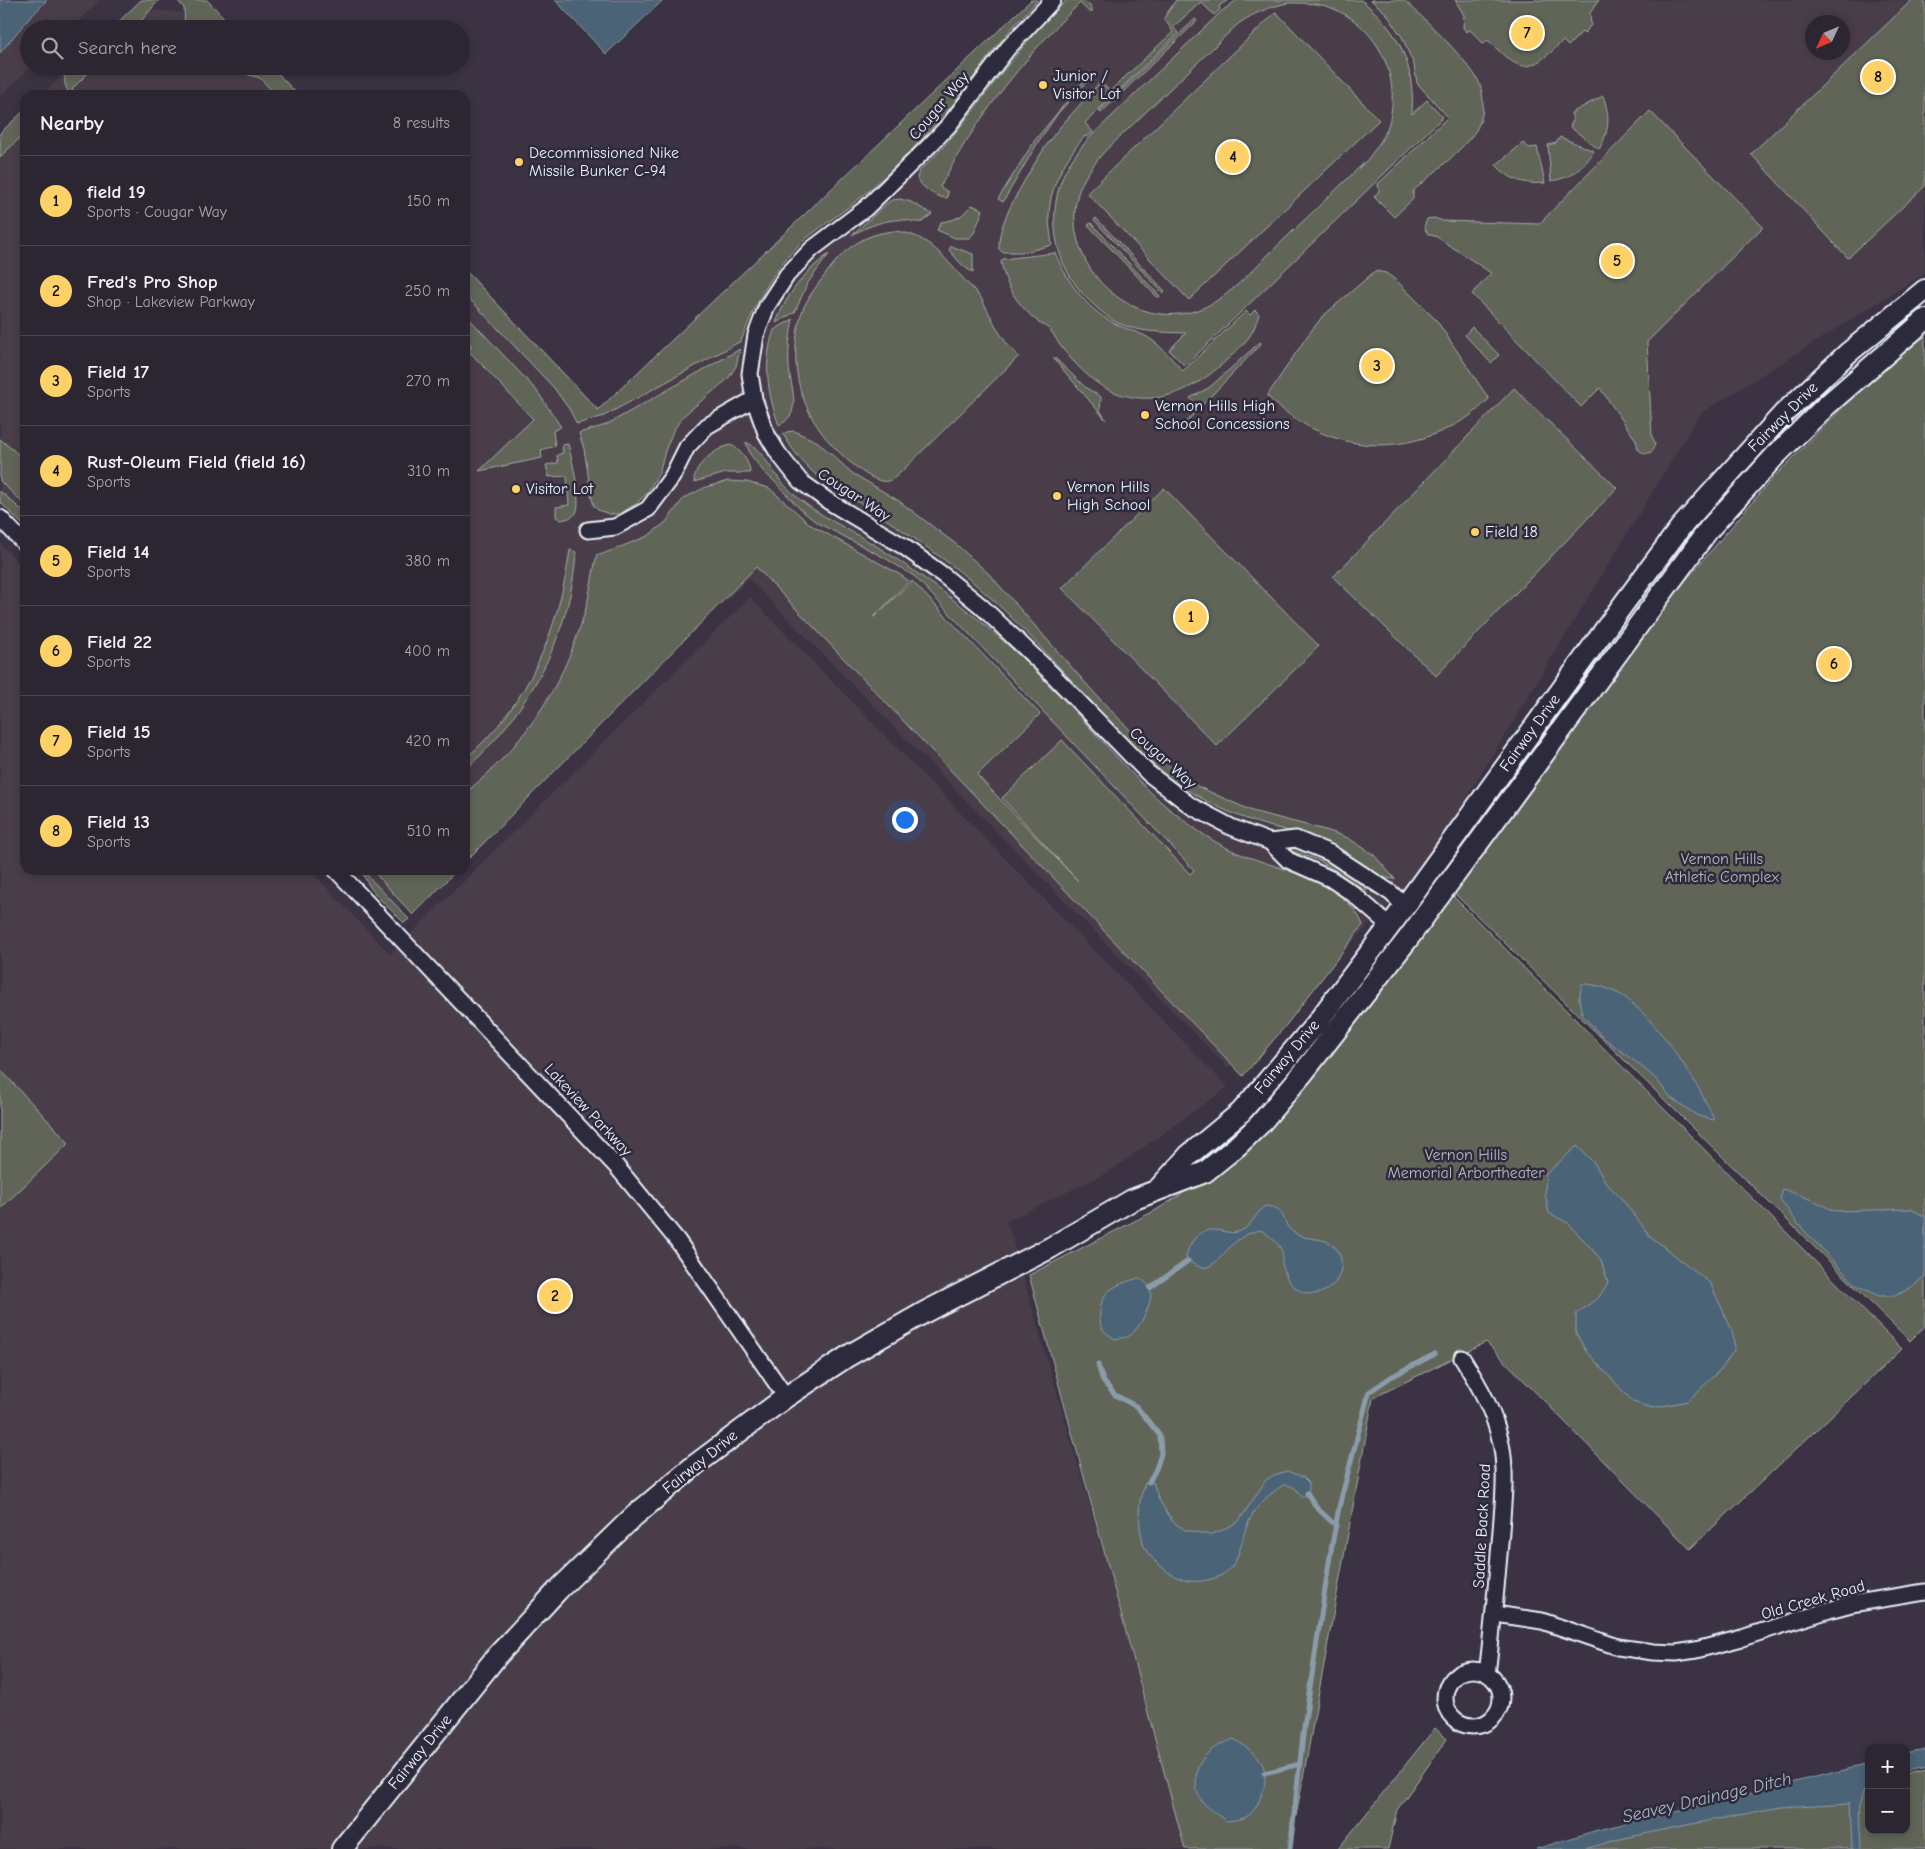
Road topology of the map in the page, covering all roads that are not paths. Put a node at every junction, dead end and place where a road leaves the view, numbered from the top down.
1 (1053, 0) edge
2 (1925, 290) edge
3 (1925, 320) edge
4 (754, 399) junction
5 (0, 518) edge
6 (588, 530) dead end
7 (20, 539) edge
8 (1270, 842) junction
9 (341, 875) edge
10 (1405, 906) junction
11 (1390, 926) junction
12 (1154, 1193) junction
13 (1462, 1358) dead end
14 (786, 1397) junction
15 (1925, 1592) edge
16 (1495, 1614) junction
17 (1487, 1674) dead end
18 (342, 1849) edge

1 - 4 street, Cougar Way
2 - 10 main road, Fairway Drive
3 - 12 main road, Fairway Drive
4 - 6 street
4 - 8 street, Cougar Way
5 - 7 street
8 - 10 street, Cougar Way
8 - 11 street, Cougar Way
9 - 14 street, Lakeview Parkway
10 - 11 main road, Fairway Drive
11 - 12 main road, Fairway Drive
12 - 14 main road, Fairway Drive
13 - 16 street, Saddle Back Road
14 - 18 main road, Fairway Drive
15 - 16 street, Old Creek Road
16 - 17 street, Saddle Back Road

